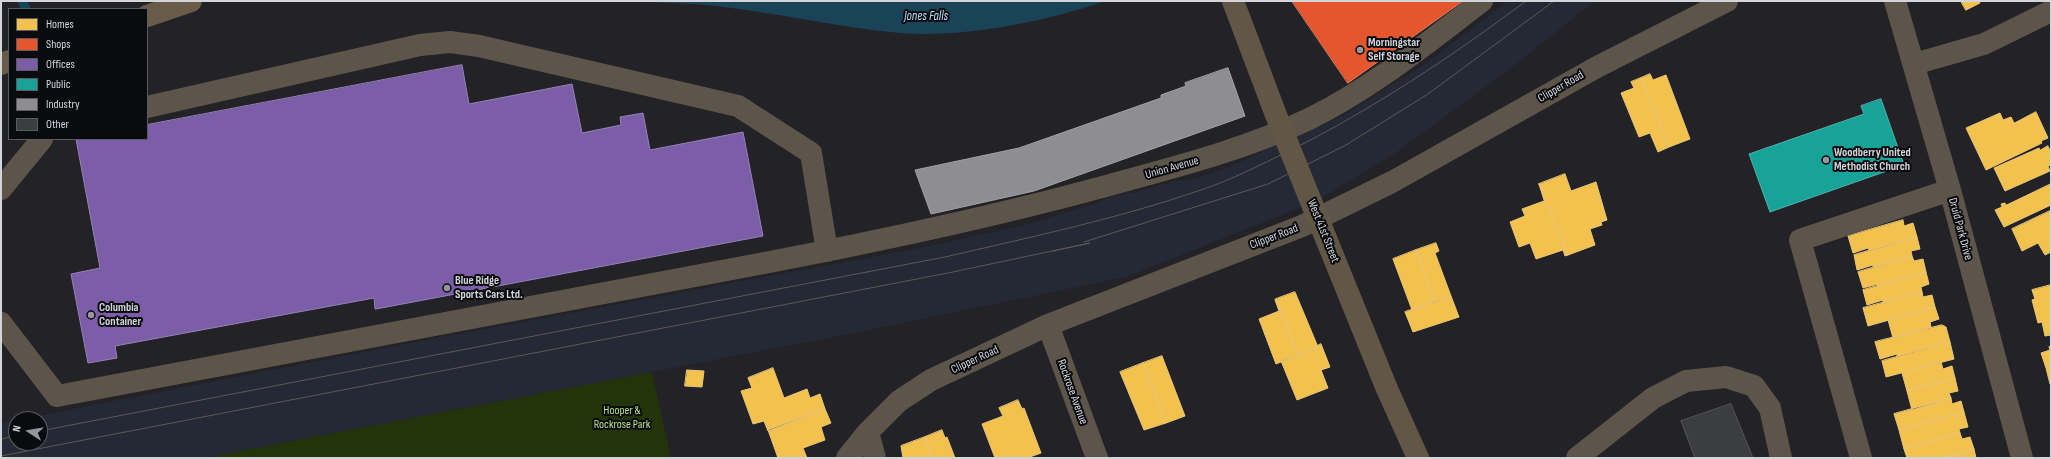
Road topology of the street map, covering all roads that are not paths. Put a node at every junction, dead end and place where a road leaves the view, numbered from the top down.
1 (191, 1) edge
2 (1233, 1) edge
3 (1482, 1) edge
4 (1727, 1) edge
5 (1895, 1) edge
6 (2051, 11) edge
7 (148, 16) edge
8 (1914, 64) junction
9 (148, 107) edge
10 (41, 140) edge
11 (1, 189) edge
12 (1950, 190) junction
13 (827, 251) junction
14 (1, 324) edge
15 (1048, 325) junction
16 (868, 432) junction
17 (848, 458) edge
18 (874, 458) edge
19 (1097, 458) edge
20 (1418, 458) edge
21 (1577, 458) edge
22 (1781, 458) edge
23 (1861, 458) edge
24 (2022, 458) edge

1 - 7 highway
2 - 20 main road, West 41st Street, bridge
3 - 13 street, Union Avenue
4 - 15 street, Clipper Road
5 - 8 street, Druid Park Drive
6 - 8 street
8 - 12 street, Druid Park Drive
9 - 13 street
10 - 11 street
12 - 23 street
12 - 24 street, Druid Park Drive
13 - 14 street, Union Avenue
15 - 16 street, Clipper Road
15 - 19 street, Rockrose Avenue
16 - 17 street, Clipper Road
16 - 18 street
21 - 22 street

